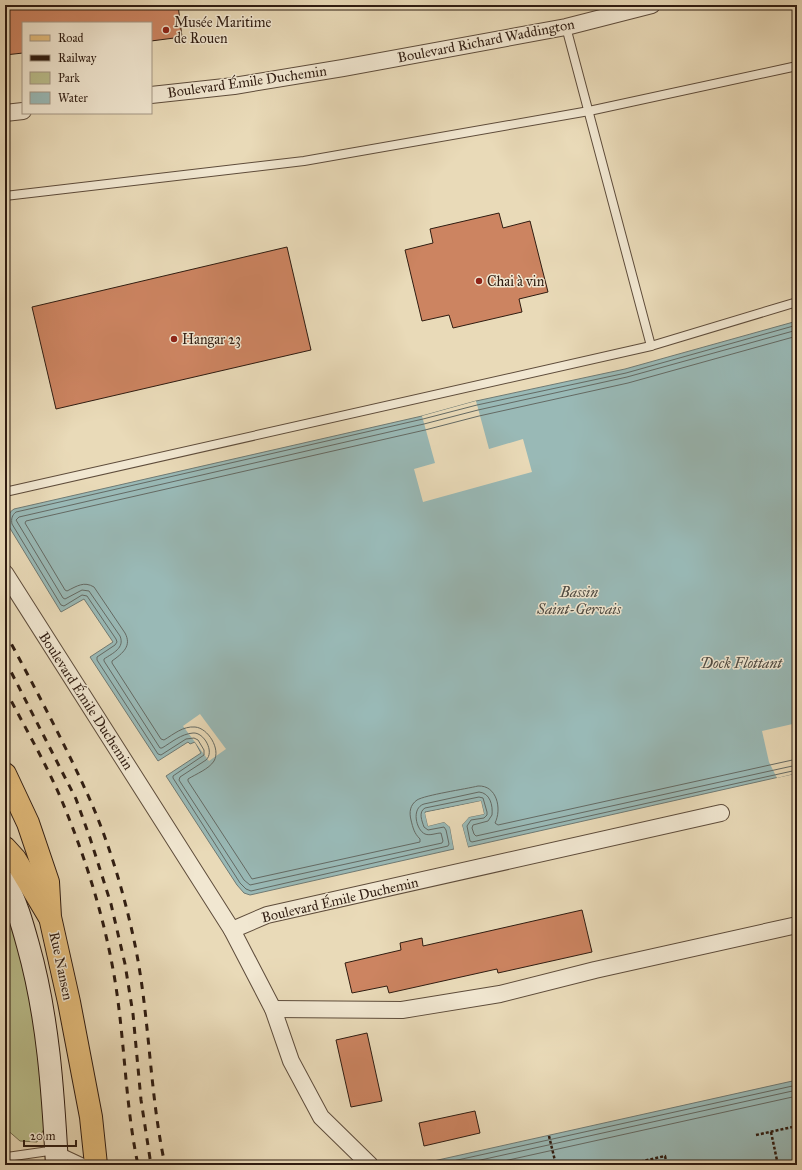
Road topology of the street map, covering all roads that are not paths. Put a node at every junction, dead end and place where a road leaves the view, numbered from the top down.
1 (652, 5) edge
2 (566, 27) junction
3 (797, 66) edge
4 (343, 68) joint
5 (152, 95) edge
6 (22, 110) edge
7 (589, 111) junction
8 (5, 113) edge
9 (5, 196) edge
10 (797, 302) edge
11 (651, 346) junction
12 (5, 492) edge
13 (5, 573) edge
14 (5, 774) edge
15 (721, 813) dead end
16 (5, 848) edge
17 (7, 888) edge
18 (50, 917) junction
19 (797, 925) edge
20 (232, 930) junction
21 (273, 1009) junction
22 (5, 1153) edge
23 (56, 1158) edge
24 (88, 1165) edge
25 (96, 1165) edge
26 (370, 1165) edge

1 - 2 street, Boulevard Richard Waddington
2 - 4 street, Boulevard Richard Waddington
2 - 7 lane
3 - 7 lane
4 - 5 street, Boulevard Émile Duchemin
6 - 8 street
7 - 9 lane
7 - 11 lane
10 - 11 lane
11 - 12 lane
13 - 20 street, Boulevard Émile Duchemin
14 - 18 main road, Rue Nansen
15 - 20 street, Boulevard Émile Duchemin
16 - 18 main road
17 - 23 main road, Rue Nansen
18 - 25 main road, Rue Nansen
19 - 21 street
20 - 21 street
21 - 26 street
22 - 23 lane
23 - 24 lane

